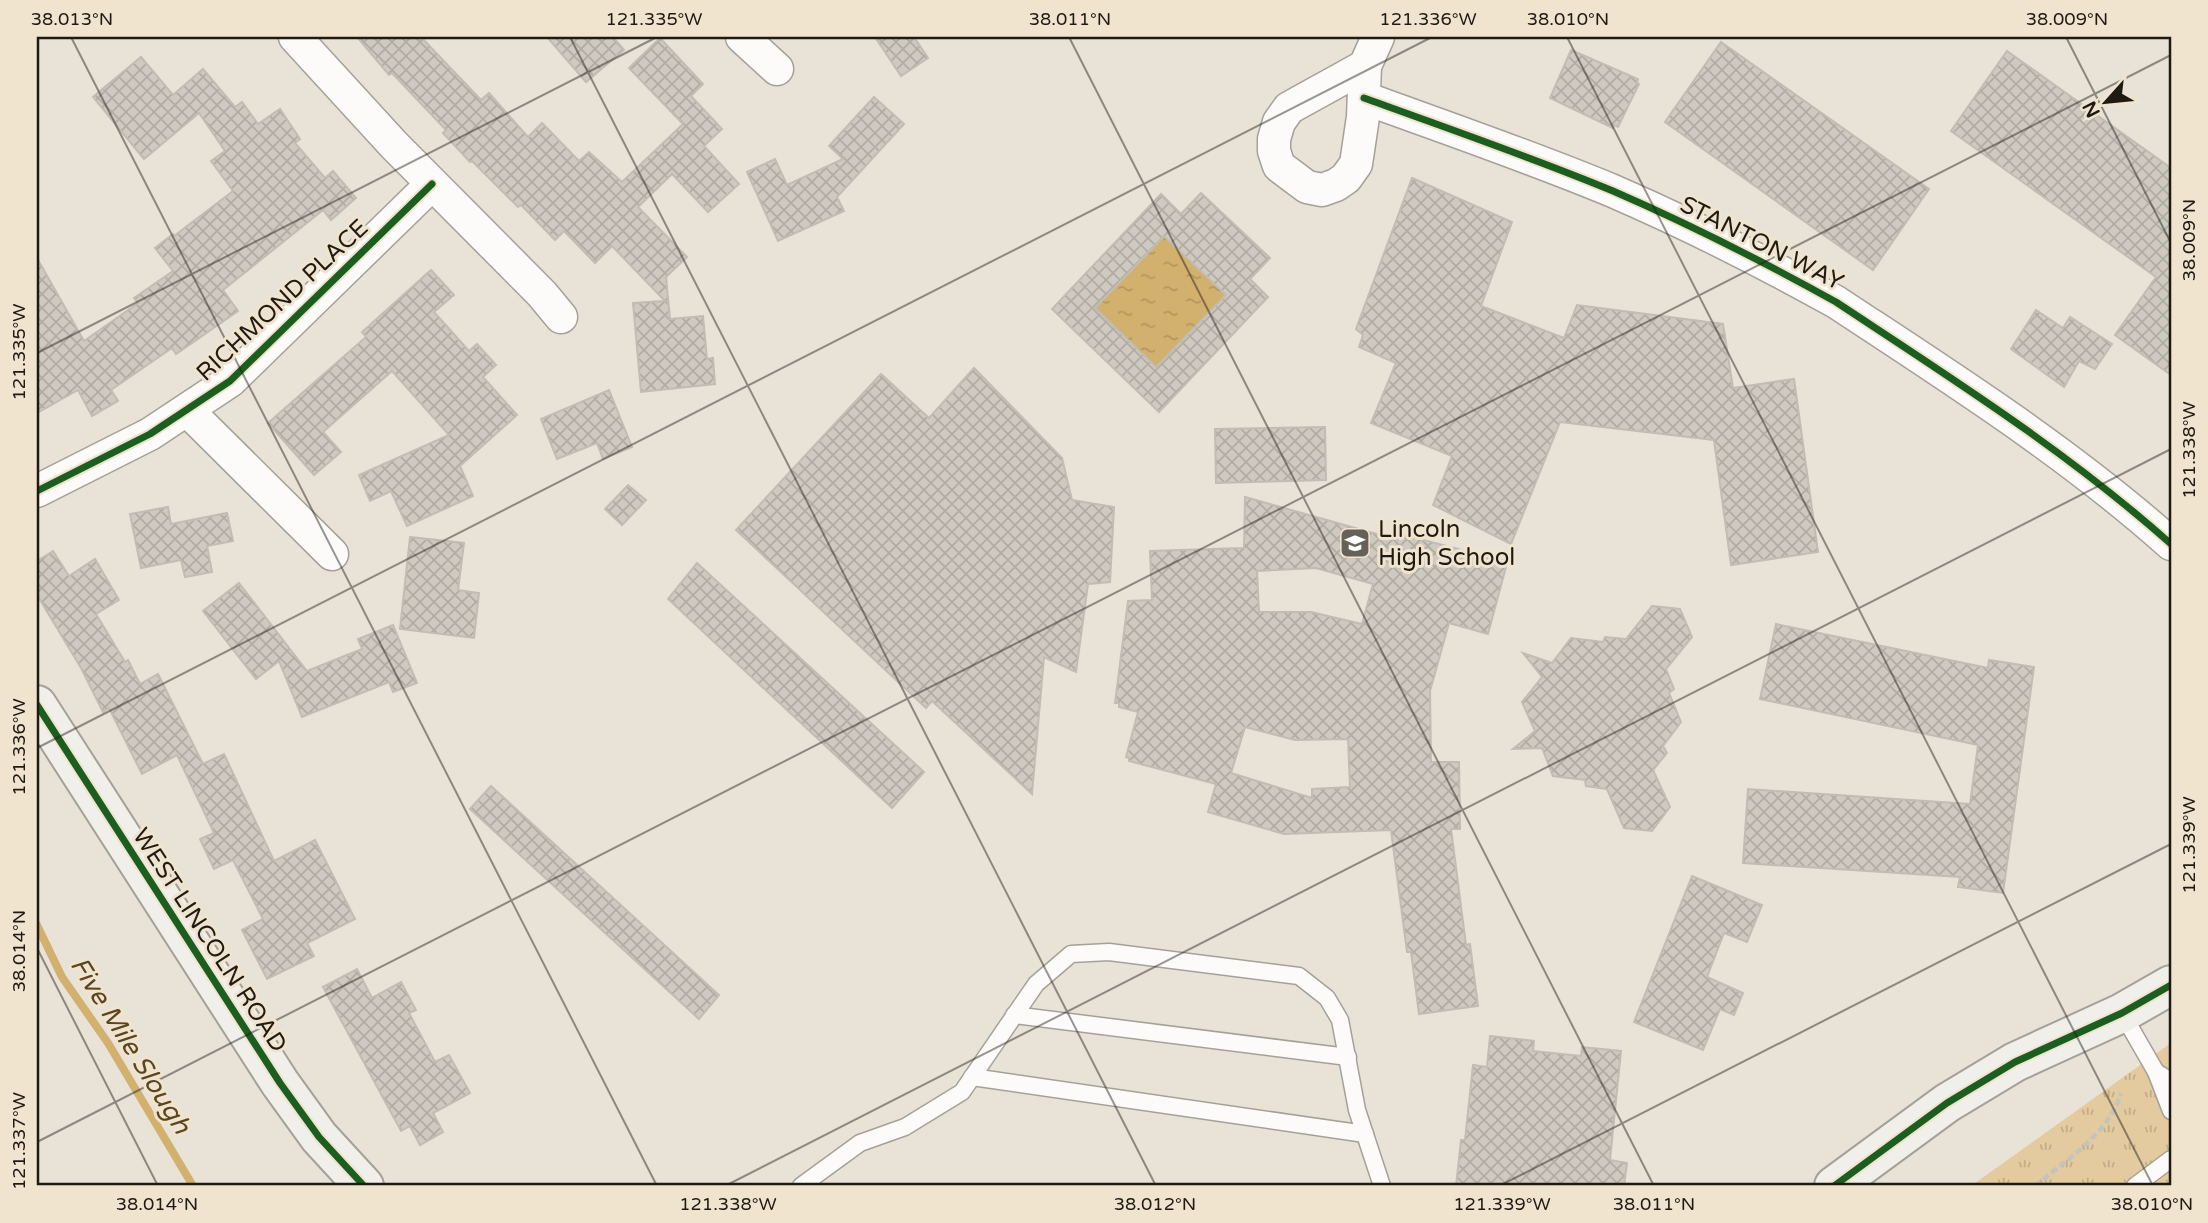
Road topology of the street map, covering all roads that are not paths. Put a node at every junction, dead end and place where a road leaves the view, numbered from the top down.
1 (295, 37) edge
2 (742, 37) edge
3 (1378, 37) edge
4 (1365, 66) junction
5 (777, 69) dead end
6 (1364, 98) junction
7 (432, 184) junction
8 (561, 317) dead end
9 (188, 411) junction
10 (37, 491) edge
11 (2171, 544) edge
12 (332, 554) dead end
13 (37, 705) edge
14 (2171, 985) edge
15 (2122, 1013) junction
16 (1014, 1015) junction
17 (1348, 1057) junction
18 (2156, 1072) junction
19 (972, 1077) junction
20 (2171, 1081) edge
21 (2171, 1111) edge
22 (1365, 1134) junction
23 (2171, 1159) edge
24 (354, 1183) edge
25 (801, 1186) edge
26 (1382, 1186) edge
27 (1834, 1186) edge
28 (2135, 1186) edge

1 - 7 street
2 - 5 street
3 - 4 street
4 - 6 street
4 - 6 street
6 - 11 street, STANTON WAY
7 - 8 street
7 - 9 street, RICHMOND PLACE
9 - 10 street, RICHMOND PLACE
9 - 12 street
13 - 24 street, WEST LINCOLN ROAD
14 - 15 street
15 - 18 lane
15 - 27 street
16 - 17 lane
16 - 17 lane
16 - 19 lane
17 - 22 lane
18 - 20 lane
18 - 21 lane
19 - 22 lane
19 - 25 lane
22 - 26 lane
23 - 28 lane

